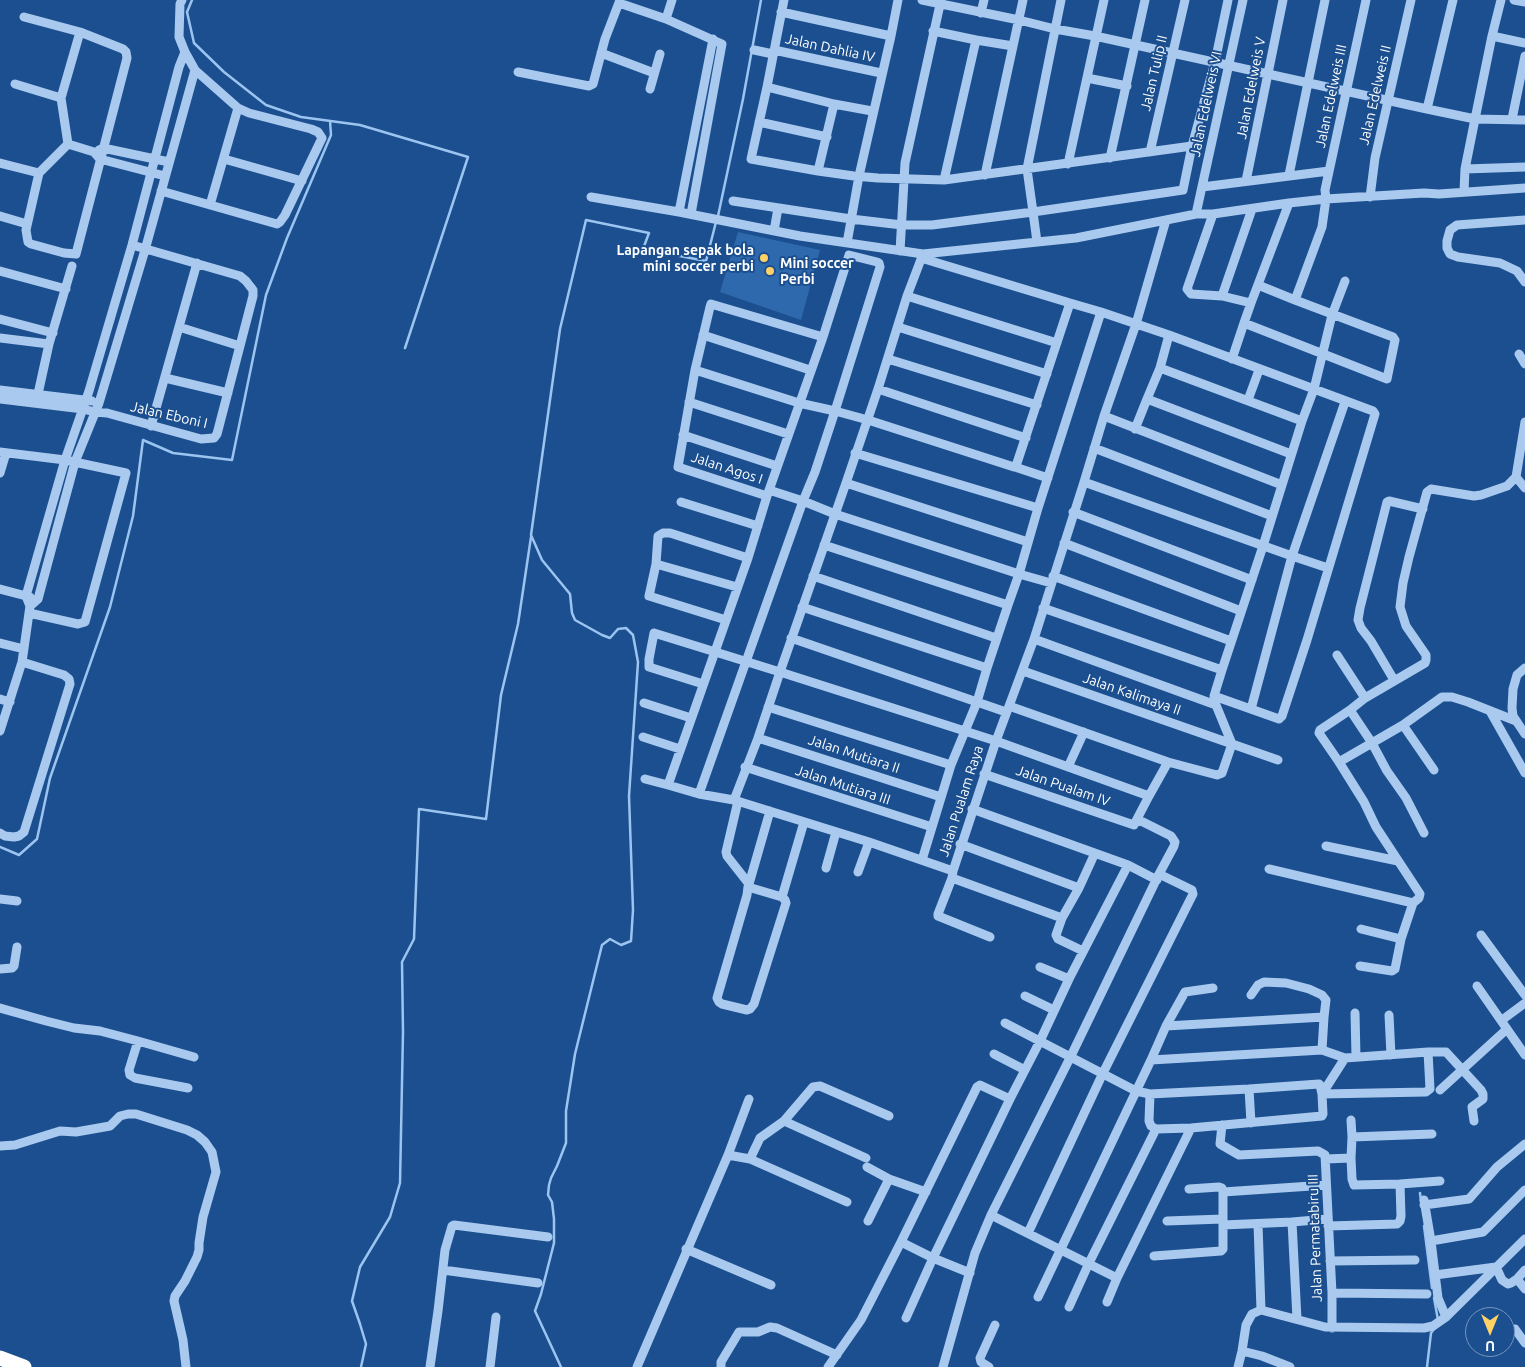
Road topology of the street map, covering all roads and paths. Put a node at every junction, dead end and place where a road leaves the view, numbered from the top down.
1 (672, 0) edge
2 (784, 0) edge
3 (898, 0) edge
4 (922, 0) edge
5 (984, 0) edge
6 (1023, 0) edge
7 (1062, 0) edge
8 (1104, 0) edge
9 (1145, 0) edge
10 (1185, 0) edge
11 (1228, 0) edge
12 (1243, 0) edge
13 (1283, 0) edge
14 (1325, 0) edge
15 (1366, 0) edge
16 (1411, 0) edge
17 (1454, 0) edge
18 (1501, 0) edge
19 (1514, 0) edge
20 (179, 1) edge
21 (619, 1) edge
22 (941, 2) edge
23 (1525, 2) edge
24 (781, 12) junction
25 (981, 13) junction
26 (24, 17) dead end
27 (666, 19) junction
28 (1019, 20) junction
29 (1055, 29) junction
30 (933, 31) junction
31 (80, 32) junction
32 (891, 36) junction
33 (1096, 36) junction
34 (1492, 36) junction
35 (713, 39) junction
36 (976, 40) junction
37 (1525, 43) edge
38 (1136, 45) junction
39 (1013, 46) junction
40 (754, 50) dead end
41 (185, 52) junction
42 (774, 52) junction
43 (601, 53) junction
44 (660, 54) dead end
45 (1172, 54) junction
46 (1525, 56) edge
47 (1221, 64) junction
48 (195, 70) junction
49 (518, 72) dead end
50 (654, 73) junction
51 (881, 73) junction
52 (1268, 74) junction
53 (1087, 78) junction
54 (1308, 82) junction
55 (15, 84) dead end
56 (1126, 86) junction
57 (767, 87) junction
58 (650, 88) dead end
59 (1346, 91) junction
60 (61, 98) junction
61 (1388, 101) junction
62 (834, 104) junction
63 (238, 108) junction
64 (1427, 109) junction
65 (872, 111) junction
66 (1475, 119) junction
67 (1512, 119) junction
68 (1525, 120) edge
69 (759, 122) junction
70 (827, 137) junction
71 (68, 144) junction
72 (1192, 146) junction
73 (103, 148) junction
74 (1150, 152) junction
75 (97, 156) junction
76 (155, 158) junction
77 (1110, 158) junction
78 (224, 159) junction
79 (169, 162) junction
80 (0, 163) edge
81 (1068, 164) junction
82 (1525, 167) edge
83 (1027, 169) junction
84 (1465, 169) junction
85 (818, 171) junction
86 (39, 173) junction
87 (152, 173) junction
88 (1328, 173) junction
89 (985, 175) junction
90 (1289, 175) junction
91 (165, 176) junction
92 (858, 176) junction
93 (903, 179) junction
94 (944, 180) junction
95 (302, 181) junction
96 (1246, 181) junction
97 (1525, 188) edge
98 (1201, 190) junction
99 (161, 191) junction
100 (1370, 191) junction
101 (1464, 191) junction
102 (1326, 195) junction
103 (591, 197) dead end
104 (733, 201) dead end
105 (1289, 203) junction
106 (210, 205) junction
107 (778, 208) junction
108 (1252, 209) junction
109 (679, 212) junction
110 (1197, 212) junction
111 (691, 214) junction
112 (1213, 214) junction
113 (1033, 215) junction
114 (0, 216) edge
115 (851, 219) junction
116 (1166, 220) junction
117 (1525, 220) edge
118 (27, 224) junction
119 (902, 225) junction
120 (774, 230) junction
121 (1036, 239) junction
122 (847, 243) junction
123 (132, 245) junction
124 (145, 250) junction
125 (900, 251) junction
126 (922, 256) junction
127 (197, 263) junction
128 (72, 266) dead end
129 (0, 271) edge
130 (1345, 281) dead end
131 (1525, 282) edge
132 (1258, 284) junction
133 (66, 289) junction
134 (907, 296) junction
135 (1222, 296) junction
136 (1295, 300) junction
137 (1251, 302) junction
138 (1070, 303) junction
139 (1101, 312) junction
140 (1332, 315) junction
141 (0, 319) edge
142 (1244, 323) junction
143 (1136, 324) junction
144 (179, 327) junction
145 (898, 327) junction
146 (52, 333) junction
147 (703, 335) junction
148 (1169, 335) junction
149 (823, 337) junction
150 (0, 338) edge
151 (1057, 343) junction
152 (49, 344) junction
153 (240, 346) junction
154 (1322, 354) junction
155 (1519, 354) dead end
156 (888, 359) junction
157 (1232, 359) junction
158 (1525, 364) edge
159 (1160, 368) junction
160 (695, 370) junction
161 (810, 370) junction
162 (1259, 370) junction
163 (1047, 374) junction
164 (164, 378) junction
165 (878, 389) junction
166 (1314, 389) junction
167 (0, 390) edge
168 (228, 393) junction
169 (37, 398) junction
170 (1147, 398) junction
171 (0, 399) edge
172 (1248, 400) junction
173 (689, 402) junction
174 (1346, 402) junction
175 (799, 403) junction
176 (85, 404) junction
177 (1037, 405) junction
178 (97, 408) junction
179 (835, 411) junction
180 (1104, 416) junction
181 (868, 420) junction
182 (1302, 421) junction
183 (1525, 422) edge
184 (151, 426) junction
185 (1136, 429) junction
186 (788, 434) junction
187 (683, 435) junction
188 (1026, 438) junction
189 (1094, 448) junction
190 (3, 453) edge
191 (855, 453) junction
192 (1292, 454) junction
193 (65, 460) junction
194 (75, 462) junction
195 (778, 466) junction
196 (1015, 467) junction
197 (0, 473) edge
198 (1516, 477) junction
199 (1048, 478) junction
200 (1084, 482) junction
201 (846, 483) junction
202 (1282, 485) junction
203 (1525, 488) edge
204 (768, 493) junction
205 (803, 501) junction
206 (681, 502) dead end
207 (1038, 508) junction
208 (1423, 508) junction
209 (1073, 512) junction
210 (835, 514) junction
211 (1272, 516) junction
212 (758, 526) junction
213 (1028, 542) junction
214 (1064, 543) junction
215 (824, 545) junction
216 (1263, 546) junction
217 (1292, 556) junction
218 (748, 558) junction
219 (656, 564) junction
220 (1328, 568) junction
221 (1019, 574) junction
222 (813, 576) junction
223 (1052, 579) junction
224 (1252, 580) junction
225 (738, 587) junction
226 (0, 589) edge
227 (26, 596) junction
228 (38, 599) junction
229 (1008, 606) junction
230 (802, 607) junction
231 (1043, 608) junction
232 (30, 609) junction
233 (1241, 611) junction
234 (726, 620) junction
235 (791, 638) junction
236 (996, 638) junction
237 (1034, 639) junction
238 (1231, 641) junction
239 (0, 643) edge
240 (24, 649) junction
241 (715, 651) junction
242 (1337, 656) dead end
243 (746, 661) junction
244 (22, 662) junction
245 (987, 668) junction
246 (1525, 668) edge
247 (1222, 670) junction
248 (1023, 671) junction
249 (780, 672) junction
250 (1394, 680) junction
251 (703, 684) junction
252 (1365, 698) junction
253 (0, 699) edge
254 (1215, 701) junction
255 (10, 702) junction
256 (977, 702) junction
257 (644, 703) dead end
258 (768, 707) junction
259 (1007, 709) junction
260 (1251, 710) junction
261 (1350, 710) junction
262 (1490, 711) junction
263 (691, 718) junction
264 (1516, 721) junction
265 (1403, 724) junction
266 (0, 731) edge
267 (966, 731) junction
268 (1084, 732) junction
269 (1525, 734) edge
270 (643, 737) dead end
271 (758, 738) junction
272 (996, 741) junction
273 (1372, 743) junction
274 (1232, 744) junction
275 (680, 749) junction
276 (1278, 760) dead end
277 (1168, 762) junction
278 (1339, 762) junction
279 (951, 765) junction
280 (745, 767) junction
281 (1068, 767) junction
282 (1434, 770) dead end
283 (1525, 772) edge
284 (984, 774) junction
285 (645, 780) dead end
286 (668, 785) junction
287 (699, 794) junction
288 (1148, 796) junction
289 (941, 797) junction
290 (736, 801) junction
291 (972, 809) junction
292 (770, 811) junction
293 (804, 822) junction
294 (1135, 822) junction
295 (932, 827) junction
296 (836, 832) junction
297 (0, 833) edge
298 (1424, 834) dead end
299 (869, 842) junction
300 (960, 844) junction
301 (1326, 846) dead end
302 (1095, 853) junction
303 (922, 860) junction
304 (1398, 862) junction
305 (1128, 866) junction
306 (826, 868) dead end
307 (1269, 869) dead end
308 (858, 872) dead end
309 (952, 874) junction
310 (1158, 877) junction
311 (748, 886) junction
312 (1079, 888) junction
313 (782, 897) junction
314 (0, 899) edge
315 (16, 902) dead end
316 (1413, 903) junction
317 (1062, 918) junction
318 (1361, 929) dead end
319 (1481, 935) dead end
320 (990, 937) dead end
321 (1401, 939) junction
322 (17, 947) dead end
323 (1083, 951) junction
324 (1360, 966) dead end
325 (1040, 967) dead end
326 (0, 969) edge
327 (1069, 979) junction
328 (1477, 986) dead end
329 (1213, 988) dead end
330 (1524, 993) edge
331 (1252, 995) dead end
332 (1025, 996) dead end
333 (1525, 1003) edge
334 (0, 1008) edge
335 (1054, 1010) junction
336 (1355, 1013) dead end
337 (1389, 1015) dead end
338 (1324, 1017) junction
339 (1502, 1020) junction
340 (1006, 1023) dead end
341 (1166, 1026) junction
342 (1507, 1029) junction
343 (138, 1041) junction
344 (1040, 1041) junction
345 (1322, 1050) junction
346 (1428, 1052) junction
347 (994, 1054) dead end
348 (1391, 1055) junction
349 (1525, 1055) edge
350 (1071, 1056) junction
351 (194, 1057) dead end
352 (1356, 1057) junction
353 (1345, 1058) junction
354 (1151, 1060) junction
355 (1025, 1070) junction
356 (1463, 1070) junction
357 (1103, 1073) junction
358 (188, 1088) dead end
359 (1249, 1089) junction
360 (1440, 1090) dead end
361 (1136, 1091) junction
362 (1150, 1094) junction
363 (1322, 1094) junction
364 (750, 1099) dead end
365 (1010, 1099) junction
366 (890, 1116) dead end
367 (1351, 1120) dead end
368 (784, 1121) junction
369 (1474, 1121) dead end
370 (1252, 1123) junction
371 (1222, 1125) junction
372 (1191, 1128) junction
373 (1156, 1129) junction
374 (1432, 1134) dead end
375 (1352, 1137) junction
376 (1525, 1144) edge
377 (0, 1146) edge
378 (728, 1155) junction
379 (1326, 1158) junction
380 (1351, 1158) junction
381 (750, 1159) junction
382 (889, 1179) junction
383 (1440, 1181) dead end
384 (1400, 1184) junction
385 (1326, 1185) junction
386 (1189, 1189) dead end
387 (1525, 1190) edge
388 (926, 1192) junction
389 (1223, 1192) junction
390 (847, 1202) dead end
391 (992, 1215) junction
392 (868, 1221) dead end
393 (1167, 1221) dead end
394 (1223, 1222) junction
395 (1292, 1222) junction
396 (1327, 1222) junction
397 (1258, 1224) junction
398 (1028, 1233) junction
399 (548, 1237) dead end
400 (1525, 1239) edge
401 (1430, 1241) junction
402 (901, 1242) junction
403 (686, 1249) junction
404 (1061, 1249) junction
405 (1154, 1256) dead end
406 (933, 1258) junction
407 (1415, 1260) dead end
408 (1330, 1261) junction
409 (1089, 1263) junction
410 (1496, 1267) junction
411 (443, 1270) junction
412 (1525, 1270) edge
413 (970, 1273) junction
414 (1435, 1275) junction
415 (1118, 1278) junction
416 (1517, 1279) junction
417 (538, 1283) dead end
418 (771, 1285) dead end
419 (1525, 1289) edge
420 (1332, 1293) junction
421 (1427, 1294) dead end
422 (1038, 1297) dead end
423 (1107, 1302) dead end
424 (1069, 1307) dead end
425 (1261, 1310) junction
426 (496, 1317) dead end
427 (1446, 1317) junction
428 (906, 1318) dead end
429 (1297, 1318) junction
430 (995, 1325) dead end
431 (1332, 1328) junction
432 (1515, 1329) dead end
433 (1525, 1343) edge
434 (1242, 1351) junction
435 (837, 1355) junction
436 (0, 1358) edge
437 (24, 1367) edge
438 (186, 1367) edge
439 (430, 1367) edge
440 (490, 1367) edge
441 (637, 1367) edge
442 (721, 1367) edge
443 (828, 1367) edge
444 (943, 1367) edge
445 (989, 1367) edge
446 (1238, 1367) edge
447 (1290, 1367) edge

1 - 27 street
2 - 24 street
3 - 32 street
4 - 22 street
5 - 25 street
6 - 28 street
7 - 29 street
8 - 33 street
9 - 38 street
10 - 45 street, Jalan Tulip II
11 - 47 street
12 - 47 street, Jalan Edelweis VI
13 - 52 street, Jalan Edelweis V
14 - 54 street
15 - 59 street, Jalan Edelweis III
16 - 61 street, Jalan Edelweis II
17 - 64 street
18 - 34 street
19 - 23 street
20 - 41 street
21 - 27 street
21 - 43 street
22 - 25 street
22 - 30 street
24 - 32 street
24 - 42 street
25 - 28 street
26 - 31 street
27 - 35 street
28 - 29 street
28 - 39 street
29 - 33 street
29 - 83 street
30 - 36 street
30 - 93 street
31 - 60 street
31 - 73 street
32 - 51 street
33 - 38 street
33 - 53 street
34 - 37 street
34 - 66 street
35 - 109 street
35 - 111 street
36 - 39 street
36 - 94 street
38 - 45 street
38 - 56 street
39 - 89 street
40 - 42 street, Jalan Dahlia IV
41 - 48 street
41 - 76 street
42 - 51 street, Jalan Dahlia IV
42 - 57 street
43 - 49 street
43 - 50 street
44 - 50 street
45 - 47 street
45 - 74 street, Jalan Tulip II
46 - 67 street
47 - 52 street
47 - 72 street
47 - 98 street, Jalan Edelweis VI
48 - 63 street
48 - 79 street
50 - 58 street
51 - 65 street
52 - 54 street
52 - 96 street, Jalan Edelweis V
53 - 56 street
53 - 81 street
54 - 59 street
54 - 90 street
55 - 60 street
56 - 77 street
57 - 62 street
57 - 69 street
59 - 61 street
59 - 88 street, Jalan Edelweis III
60 - 71 street
61 - 64 street
61 - 100 street, Jalan Edelweis II
62 - 65 street
62 - 70 street
63 - 78 street
63 - 95 street
64 - 66 street
65 - 92 street
66 - 67 street
66 - 84 street
67 - 68 street
69 - 70 street
69 - 85 street
70 - 85 street
71 - 75 street
71 - 86 street
72 - 74 street
72 - 113 street
73 - 75 street
73 - 76 street
74 - 77 street
75 - 87 street
75 - 118 street
76 - 79 street
76 - 87 street
77 - 81 street
78 - 95 street
78 - 106 street
79 - 91 street
80 - 86 street
81 - 83 street
82 - 84 street
83 - 89 street
83 - 113 street
84 - 101 street
85 - 92 street
86 - 118 street
87 - 91 street
87 - 123 street
88 - 90 street
88 - 102 street, Jalan Edelweis III
89 - 94 street
90 - 96 street
91 - 99 street
92 - 93 street
92 - 115 street
93 - 94 street
93 - 119 street
95 - 106 street
96 - 98 street
97 - 101 street
98 - 110 street, Jalan Edelweis VI
99 - 106 street
99 - 124 street
100 - 101 street
100 - 102 street
102 - 105 street
102 - 136 street, Jalan Edelweis III
103 - 109 street
104 - 107 street
105 - 108 street
105 - 132 street
107 - 115 street
107 - 120 street
108 - 112 street
108 - 135 street
109 - 111 street
110 - 112 street
110 - 116 street
111 - 120 street
112 - 135 street
113 - 119 street
113 - 121 street
114 - 118 street
115 - 119 street
115 - 122 street
116 - 121 street
116 - 143 street, Jalan Pualam Raya
117 - 131 street
119 - 125 street
120 - 122 street
121 - 126 street
122 - 125 street
123 - 124 street
123 - 176 street
124 - 127 street
124 - 178 street
125 - 126 street
126 - 134 street
126 - 138 street
127 - 144 street
127 - 153 street, Jalan Eboni I
128 - 133 street
129 - 133 street
130 - 140 street
132 - 136 street
132 - 137 street
133 - 146 street
134 - 145 street
134 - 151 street
135 - 137 street
136 - 140 street
137 - 142 street
138 - 139 street
138 - 151 street
139 - 143 street
139 - 199 street
140 - 154 street
140 - 154 street
141 - 146 street
142 - 154 street
142 - 157 street
143 - 148 street
143 - 180 street, Jalan Pualam Raya
144 - 153 street
144 - 164 street
145 - 156 street
145 - 163 street
146 - 152 street
147 - 149 street
147 - 160 street
147 - 161 street
148 - 157 street
148 - 159 street
149 - 161 street
149 - 179 street
150 - 152 street
151 - 163 street
152 - 169 street
153 - 168 street, Jalan Eboni I
154 - 166 street
155 - 158 street
156 - 165 street
156 - 177 street
157 - 162 street
159 - 170 street
159 - 172 street
160 - 173 street
160 - 175 street
161 - 175 street
162 - 166 street
162 - 172 street
163 - 177 street
164 - 168 street
164 - 184 street
165 - 181 street
165 - 188 street
166 - 174 street
166 - 182 street
167 - 169 street
168 - 184 street, Jalan Eboni I
169 - 171 street
169 - 176 street
170 - 185 street
170 - 192 street
172 - 182 street
173 - 186 street
173 - 187 street
174 - 217 street
174 - 220 street
175 - 179 street
175 - 186 street
176 - 178 street
176 - 193 street
177 - 188 street
178 - 184 street, Jalan Eboni I
178 - 194 street
179 - 181 street
179 - 205 street
180 - 185 street
180 - 189 street, Jalan Pualam Raya
181 - 191 street
181 - 196 street
182 - 192 street
183 - 198 street
185 - 202 street
186 - 195 street
187 - 195 street
187 - 204 street, Jalan Agos I
188 - 196 street
189 - 200 street, Jalan Pualam Raya
189 - 211 street
190 - 193 street
190 - 197 street
191 - 201 street
191 - 207 street
192 - 202 street
193 - 194 street
193 - 227 street
194 - 228 street
194 - 232 street
195 - 204 street
196 - 199 street
198 - 203 street
198 - 208 street
199 - 207 street
200 - 209 street, Jalan Pualam Raya
200 - 216 street
201 - 210 street
201 - 213 street
202 - 211 street
204 - 205 street, Jalan Agos I
204 - 212 street
205 - 210 street, Jalan Agos I
205 - 243 street
206 - 212 street
207 - 213 street
208 - 250 street
208 - 250 street
209 - 214 street, Jalan Pualam Raya
209 - 224 street
210 - 215 street
210 - 221 street, Jalan Agos I
211 - 216 street
212 - 218 street
213 - 221 street
214 - 223 street, Jalan Pualam Raya
214 - 233 street
215 - 222 street
215 - 229 street
216 - 217 street
216 - 224 street
217 - 220 street
217 - 260 street
218 - 219 street
218 - 225 street
219 - 225 street
219 - 234 street
220 - 260 street
221 - 223 street, Jalan Agos I
221 - 229 street
222 - 230 street
222 - 236 street
223 - 231 street, Jalan Pualam Raya
223 - 238 street, Jalan Agos I
224 - 233 street
225 - 234 street
226 - 227 street
227 - 228 street
227 - 232 street
228 - 232 street
229 - 236 street
230 - 235 street
230 - 245 street
231 - 237 street, Jalan Pualam Raya
231 - 247 street
232 - 240 street
233 - 238 street
234 - 241 street
235 - 249 street
235 - 256 street
236 - 245 street
237 - 248 street, Jalan Pualam Raya
237 - 254 street
238 - 247 street
239 - 240 street
240 - 244 street
241 - 243 street
241 - 251 street
241 - 251 street
242 - 252 street
243 - 249 street
243 - 287 street
244 - 255 street
244 - 297 street
245 - 256 street
246 - 264 street
247 - 254 street
248 - 259 street, Jalan Pualam Raya
248 - 274 street, Jalan Kalimaya II
249 - 258 street
249 - 267 street
250 - 252 street
251 - 263 street
252 - 261 street
253 - 255 street
254 - 260 street
254 - 274 street
255 - 266 street
256 - 259 street
256 - 267 street
257 - 263 street
258 - 271 street
258 - 279 street
259 - 268 street
259 - 272 street, Jalan Pualam Raya
261 - 273 street
261 - 278 street
262 - 264 street
262 - 265 street
262 - 283 street
263 - 275 street
264 - 269 street
265 - 273 street
265 - 282 street
267 - 272 street
267 - 279 street
268 - 277 street
268 - 281 street
270 - 275 street
271 - 280 street
271 - 289 street, Jalan Mutiara II
272 - 281 street
272 - 284 street, Jalan Pualam Raya
273 - 278 street
273 - 298 street
274 - 276 street, Jalan Kalimaya II
274 - 277 street
275 - 286 street
277 - 288 street
278 - 304 street
279 - 289 street
280 - 290 street
280 - 295 street, Jalan Mutiara III
281 - 288 street
284 - 291 street, Jalan Pualam Raya
284 - 294 street, Jalan Pualam IV
285 - 286 street
286 - 287 street
287 - 290 street
288 - 294 street
289 - 295 street
290 - 292 street
290 - 311 street
291 - 300 street, Jalan Pualam Raya
291 - 302 street
292 - 293 street
292 - 311 street
293 - 296 street
293 - 313 street
294 - 310 street, Jalan Pualam IV
295 - 303 street
296 - 299 street
296 - 306 street
299 - 303 street
299 - 308 street
300 - 309 street, Jalan Pualam Raya
300 - 312 street
301 - 304 street
302 - 305 street
302 - 312 street
303 - 309 street
304 - 316 street
305 - 310 street
305 - 323 street
307 - 316 street
309 - 317 street
309 - 320 street, Jalan Pualam Raya
310 - 350 street
310 - 357 street
311 - 313 street
311 - 313 street
312 - 317 street
314 - 315 street
316 - 321 street
317 - 323 street
318 - 321 street
319 - 330 street
321 - 324 street
322 - 326 street
323 - 327 street
325 - 327 street
327 - 335 street
328 - 339 street
329 - 341 street
331 - 338 street
332 - 335 street
333 - 339 street
334 - 343 street
335 - 344 street
336 - 352 street
337 - 348 street
338 - 341 street
338 - 345 street
339 - 342 street
340 - 344 street
341 - 354 street
342 - 349 street
342 - 356 street
343 - 351 street
343 - 358 street
344 - 350 street
344 - 355 street
345 - 353 street
345 - 354 street
346 - 348 street
346 - 356 street
346 - 363 street
347 - 355 street
348 - 352 street
350 - 357 street
350 - 391 street
352 - 353 street
353 - 363 street
354 - 361 street
355 - 365 street
356 - 360 street
356 - 369 street
357 - 361 street
357 - 398 street
359 - 362 street
359 - 363 street
359 - 370 street
361 - 362 street
361 - 404 street
362 - 373 street
363 - 370 street
364 - 378 street
365 - 388 street
365 - 406 street
366 - 368 street
367 - 375 street
368 - 381 street
368 - 382 street
370 - 371 street
371 - 372 street
371 - 379 street, Jalan Permatabiru III
372 - 373 street
372 - 415 street
373 - 409 street
374 - 375 street
375 - 380 street
376 - 401 street
377 - 438 street
378 - 381 street
378 - 403 street
379 - 380 street
379 - 385 street, Jalan Permatabiru III
380 - 384 street
381 - 390 street
382 - 388 street
382 - 392 street
383 - 384 street
384 - 396 street
385 - 389 street
385 - 396 street, Jalan Permatabiru III
386 - 389 street
387 - 401 street
388 - 402 street
389 - 394 street
391 - 398 street
391 - 413 street
393 - 394 street
394 - 397 street
394 - 405 street
395 - 396 street
395 - 397 street
395 - 429 street
396 - 408 street, Jalan Permatabiru III
397 - 425 street
398 - 404 street
399 - 411 street
400 - 410 street
401 - 414 street
402 - 406 street
402 - 435 street
403 - 418 street
403 - 441 street
404 - 409 street
404 - 422 street
406 - 413 street
406 - 428 street
407 - 408 street
408 - 420 street, Jalan Permatabiru III
409 - 415 street
409 - 424 street
410 - 414 street
410 - 416 street
410 - 427 street
411 - 417 street
411 - 439 street
412 - 416 street
413 - 444 street
414 - 427 street
415 - 423 street
416 - 419 street
420 - 421 street
420 - 431 street, Jalan Permatabiru III
425 - 429 street
425 - 434 street
426 - 440 street
427 - 431 street
429 - 431 street
430 - 445 street
432 - 433 street
434 - 446 street
434 - 447 street
435 - 442 street
435 - 443 street
436 - 437 highway

